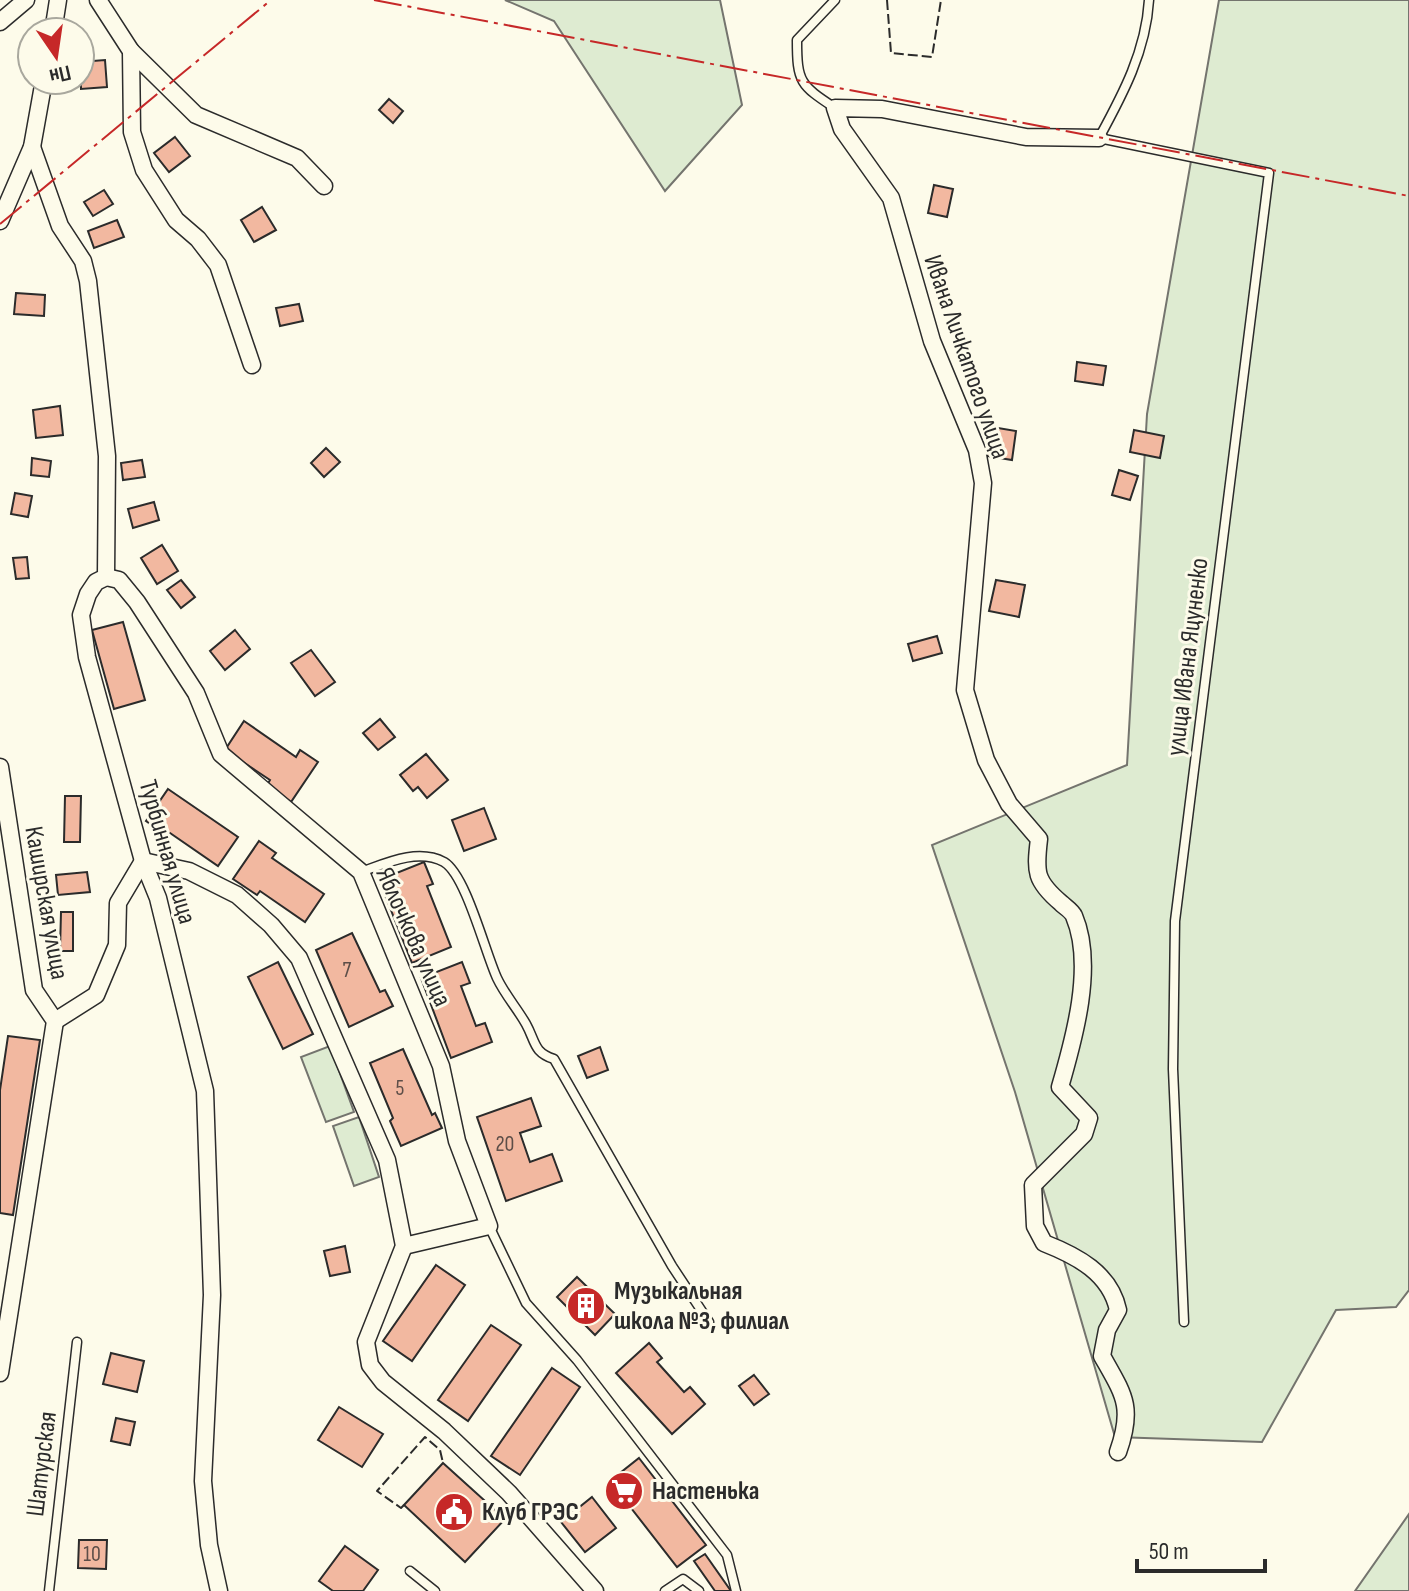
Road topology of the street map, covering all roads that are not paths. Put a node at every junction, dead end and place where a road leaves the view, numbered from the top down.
1 (26, 0) edge
2 (98, 0) edge
3 (835, 0) edge
4 (1149, 0) edge
5 (0, 22) edge
6 (131, 51) junction
7 (41, 96) edge
8 (835, 108) junction
9 (1099, 138) junction
10 (32, 147) junction
11 (324, 186) dead end
12 (0, 221) edge
13 (252, 365) dead end
14 (106, 577) junction
15 (0, 767) edge
16 (143, 861) junction
17 (361, 872) junction
18 (55, 1021) junction
19 (489, 1226) junction
20 (404, 1246) junction
21 (709, 1322) dead end
22 (1184, 1322) dead end
23 (77, 1342) dead end
24 (0, 1373) edge
25 (1118, 1452) dead end
26 (410, 1571) dead end
27 (49, 1591) edge
28 (219, 1591) edge
29 (435, 1591) edge
30 (595, 1591) edge
31 (665, 1591) edge
32 (699, 1591) edge
33 (736, 1591) edge

1 - 5 street
2 - 6 street
3 - 8 lane
4 - 9 lane
6 - 11 street
6 - 13 street
7 - 10 street
8 - 9 street
8 - 25 street, Ивана Личкатого улица
9 - 22 lane, улица Ивана Яцуненко
10 - 12 street
10 - 14 street
14 - 16 street, Турбинная улица
14 - 17 street, Яблочкова улица
15 - 18 street, Каширская улица
16 - 18 street
16 - 20 street
16 - 28 street, Турбинная улица
17 - 19 street, Яблочкова улица
17 - 21 lane
18 - 24 street
19 - 20 street
19 - 33 lane
20 - 30 street
23 - 27 lane, Шатурская
26 - 29 lane
31 - 32 lane

